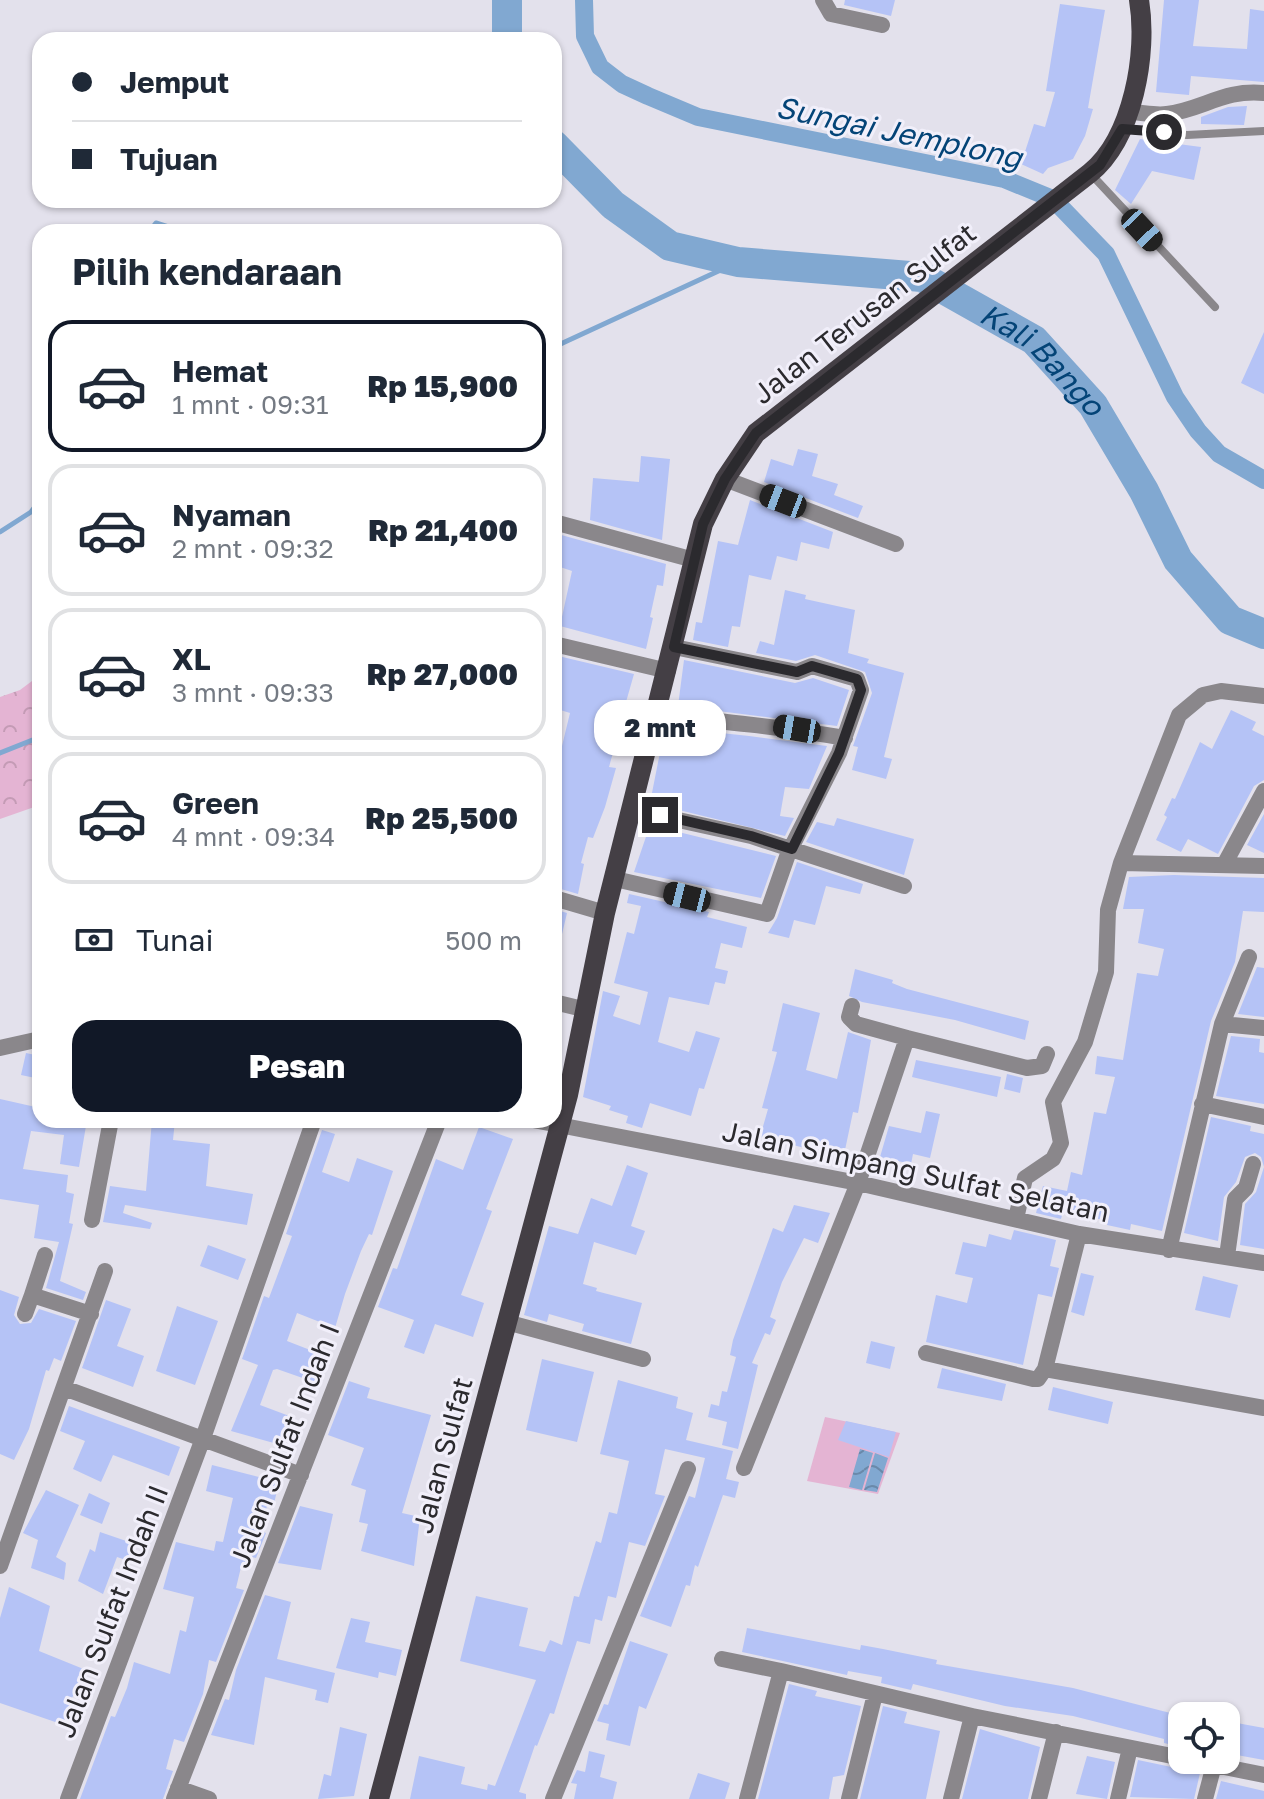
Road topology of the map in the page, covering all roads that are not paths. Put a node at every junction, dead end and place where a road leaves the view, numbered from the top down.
1 (823, 0) edge
2 (1139, 0) edge
3 (882, 25) dead end
4 (1264, 93) edge
5 (1126, 120) junction
6 (1264, 131) edge
7 (1090, 173) junction
8 (1215, 307) dead end
9 (725, 479) junction
10 (562, 524) edge
11 (896, 544) dead end
12 (694, 560) junction
13 (562, 646) edge
14 (674, 647) junction
15 (668, 671) junction
16 (1264, 696) edge
17 (656, 715) junction
18 (845, 738) junction
19 (1264, 791) edge
20 (633, 810) junction
21 (792, 849) junction
22 (1121, 863) junction
23 (1224, 865) junction
24 (1264, 866) edge
25 (615, 879) junction
26 (904, 886) dead end
27 (562, 900) edge
28 (605, 913) junction
29 (1249, 957) dead end
30 (562, 1004) edge
31 (852, 1006) dead end
32 (587, 1010) junction
33 (1222, 1024) junction
34 (1264, 1028) edge
35 (907, 1038) junction
36 (32, 1041) edge
37 (0, 1048) edge
38 (1047, 1054) dead end
39 (1202, 1104) junction
40 (562, 1113) edge
41 (1264, 1117) edge
42 (562, 1126) edge
43 (109, 1128) edge
44 (311, 1128) edge
45 (436, 1128) edge
46 (558, 1128) edge
47 (1253, 1164) dead end
48 (858, 1183) junction
49 (1016, 1219) junction
50 (92, 1220) dead end
51 (1079, 1234) junction
52 (1169, 1250) junction
53 (45, 1255) dead end
54 (1227, 1256) junction
55 (1264, 1263) edge
56 (105, 1271) dead end
57 (32, 1295) junction
58 (25, 1314) dead end
59 (91, 1314) junction
60 (506, 1322) junction
61 (926, 1353) dead end
62 (643, 1359) dead end
63 (1045, 1369) junction
64 (64, 1388) junction
65 (1264, 1408) edge
66 (202, 1441) junction
67 (744, 1468) dead end
68 (688, 1469) dead end
69 (301, 1475) junction
70 (0, 1566) edge
71 (722, 1659) dead end
72 (781, 1671) junction
73 (875, 1694) junction
74 (972, 1716) junction
75 (1056, 1732) junction
76 (1130, 1748) junction
77 (1168, 1755) edge
78 (1240, 1770) edge
79 (1212, 1774) edge
80 (1264, 1775) edge
81 (176, 1794) edge
82 (68, 1799) edge
83 (209, 1799) edge
84 (379, 1799) edge
85 (553, 1799) edge
86 (747, 1799) edge
87 (849, 1799) edge
88 (951, 1799) edge
89 (1039, 1799) edge
90 (1118, 1799) edge
91 (1205, 1799) edge

1 - 3 street
2 - 5 main road, Jalan Terusan Sulfat
4 - 5 street
5 - 6 lane
5 - 7 main road, Jalan Terusan Sulfat
7 - 8 lane
7 - 9 main road, Jalan Terusan Sulfat
9 - 11 street
9 - 12 main road, Jalan Terusan Sulfat
10 - 12 street
12 - 14 main road, Jalan Terusan Sulfat
13 - 15 street
14 - 15 main road, Jalan Terusan Sulfat
14 - 18 street
15 - 17 main road, Jalan Terusan Sulfat
16 - 22 street
17 - 18 street
17 - 20 main road, Jalan Terusan Sulfat
18 - 21 street
19 - 23 street
20 - 21 street
20 - 25 main road, Jalan Terusan Sulfat
21 - 25 street
21 - 26 street
22 - 23 street
22 - 49 street
23 - 24 street
25 - 28 main road, Jalan Terusan Sulfat
27 - 28 street
28 - 32 main road, Jalan Terusan Sulfat
29 - 33 street
30 - 32 street
31 - 35 street
32 - 40 main road, Jalan Terusan Sulfat
33 - 34 street
33 - 39 street
35 - 38 street
35 - 48 street
36 - 37 street
39 - 41 street
39 - 52 street
42 - 48 street, Jalan Simpang Sulfat Selatan
43 - 50 street
44 - 66 street, Jalan Sulfat Indah II
45 - 69 street, Jalan Sulfat Indah I
46 - 60 main road, Jalan Sulfat
47 - 54 street
48 - 49 street, Jalan Simpang Sulfat Selatan
48 - 67 street
49 - 51 street, Jalan Simpang Sulfat Selatan
51 - 52 street, Jalan Simpang Sulfat Selatan
51 - 63 street
52 - 54 street, Jalan Simpang Sulfat Selatan
53 - 57 street
54 - 55 street, Jalan Simpang Sulfat Selatan
56 - 59 street
57 - 58 street
57 - 59 street
59 - 64 street
60 - 62 street
60 - 84 main road, Jalan Sulfat
61 - 63 street
63 - 65 street
64 - 66 street
64 - 70 street
66 - 69 street
66 - 82 street, Jalan Sulfat Indah II
68 - 85 street
69 - 81 street, Jalan Sulfat Indah I
71 - 72 street
72 - 73 street
72 - 86 street
73 - 74 street
73 - 87 street
74 - 75 street
74 - 88 street
75 - 76 street
75 - 89 street
76 - 77 street
76 - 90 street
78 - 80 street
79 - 91 street
81 - 83 street

